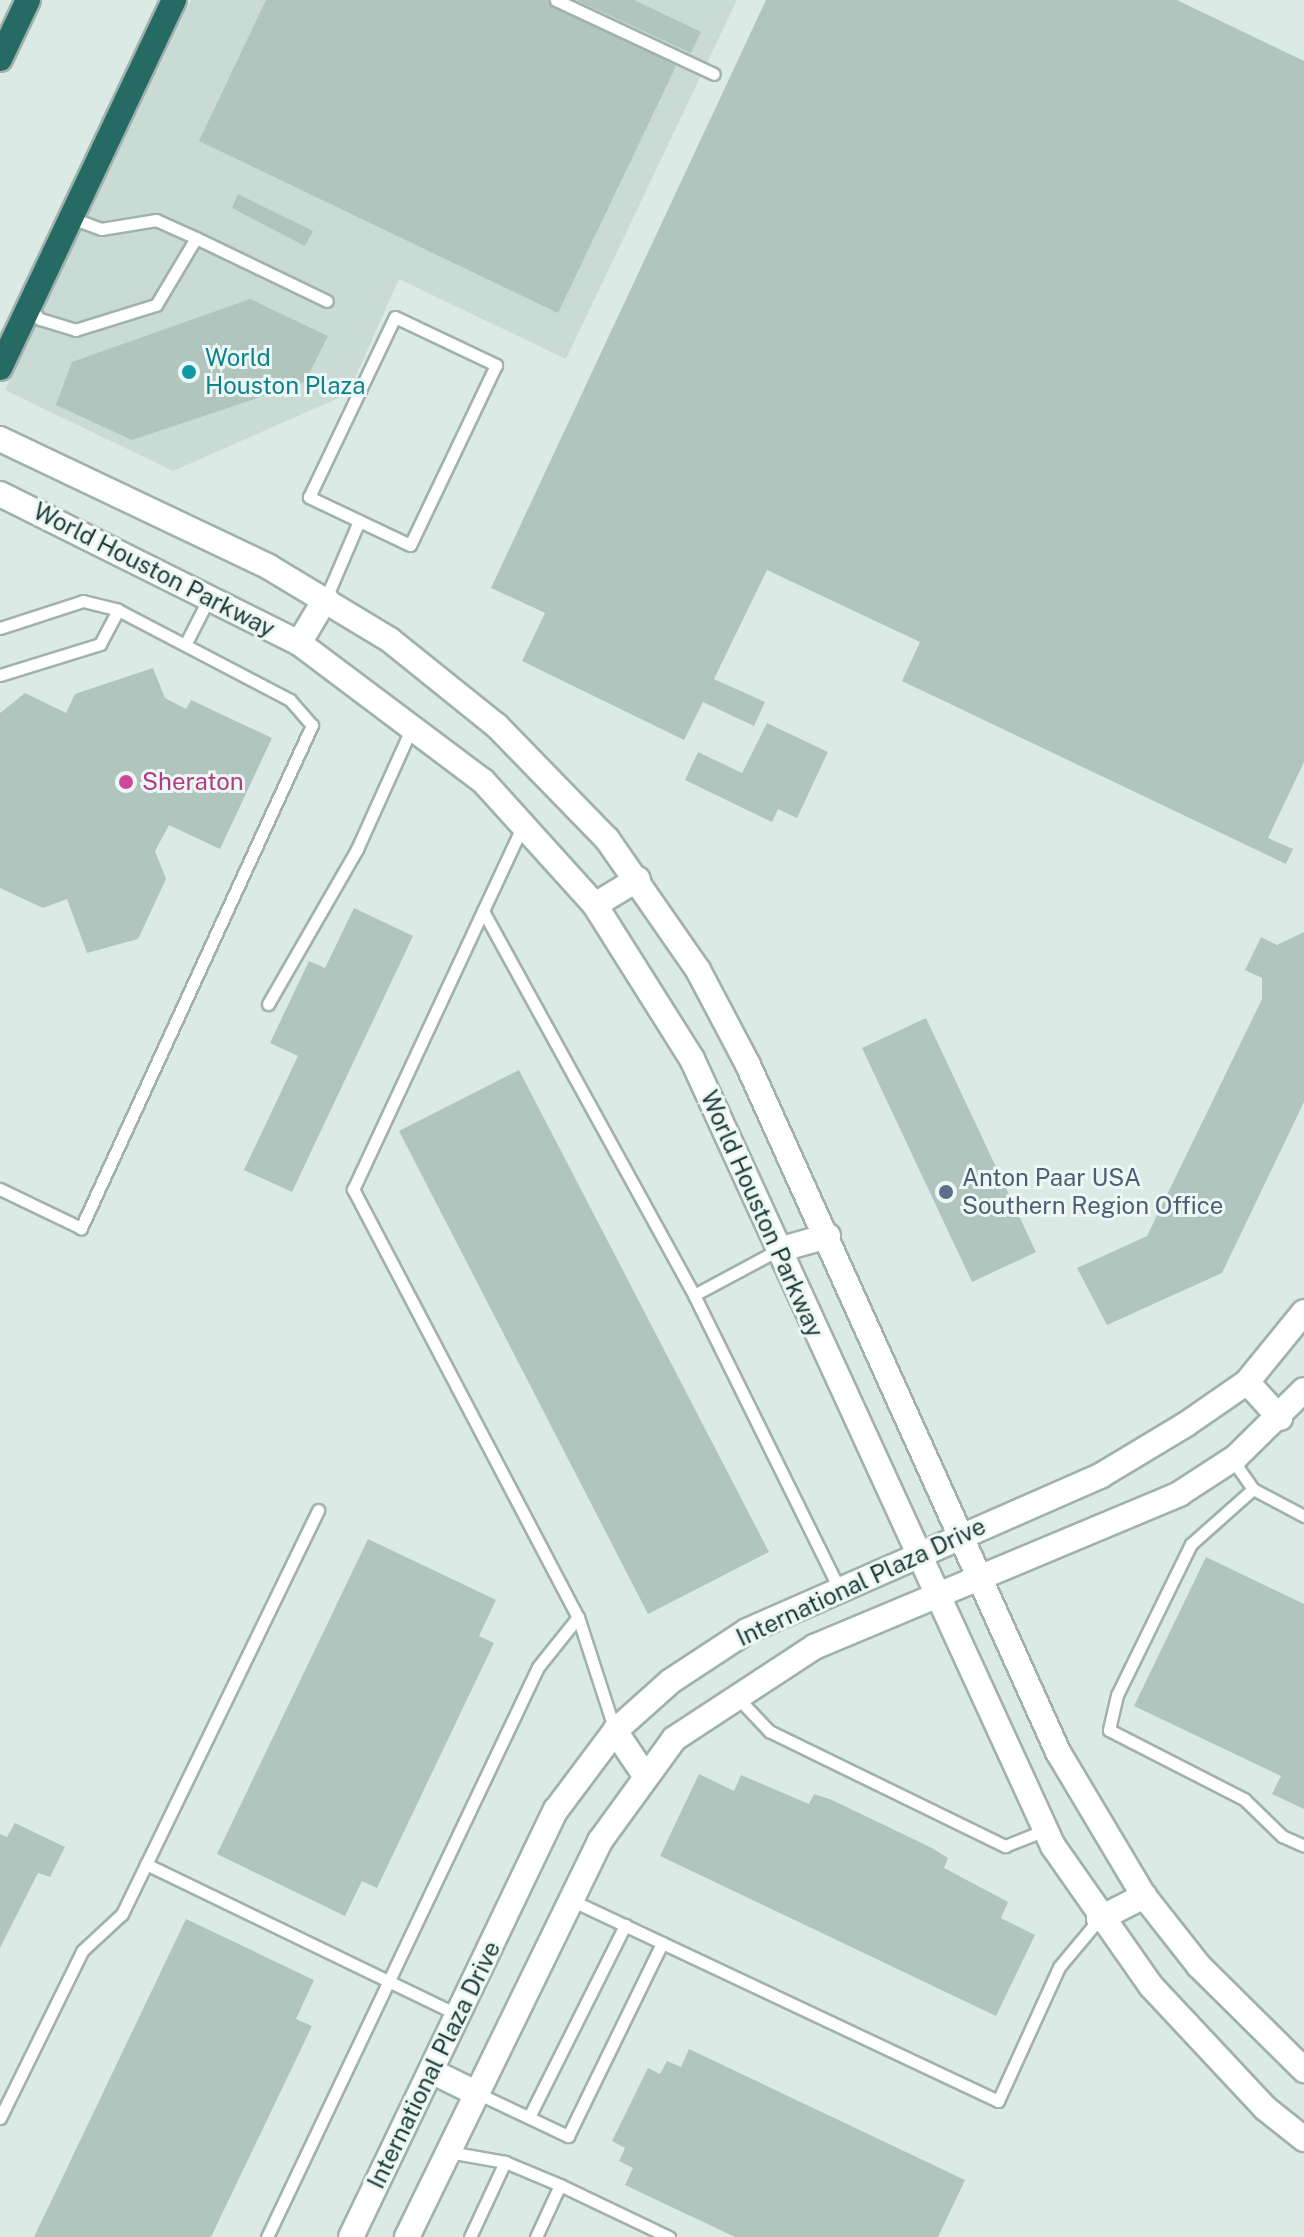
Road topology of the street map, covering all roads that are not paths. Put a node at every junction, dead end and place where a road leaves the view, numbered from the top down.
1 (28, 0) edge
2 (174, 0) edge
3 (556, 0) edge
4 (0, 59) edge
5 (714, 74) dead end
6 (71, 217) junction
7 (196, 238) junction
8 (327, 301) dead end
9 (29, 307) junction
10 (0, 333) edge
11 (0, 368) edge
12 (0, 439) edge
13 (0, 494) edge
14 (359, 521) junction
15 (211, 594) junction
16 (326, 598) junction
17 (118, 610) junction
18 (0, 628) edge
19 (187, 641) junction
20 (299, 643) junction
21 (0, 675) edge
22 (414, 723) junction
23 (525, 821) junction
24 (638, 879) junction
25 (595, 905) junction
26 (483, 911) junction
27 (268, 1004) dead end
28 (0, 1189) edge
29 (828, 1236) junction
30 (778, 1250) junction
31 (694, 1295) junction
32 (1304, 1312) edge
33 (1247, 1382) junction
34 (1304, 1390) edge
35 (1280, 1418) junction
36 (1232, 1459) junction
37 (1253, 1489) junction
38 (318, 1510) dead end
39 (1304, 1516) edge
40 (958, 1532) junction
41 (914, 1552) junction
42 (980, 1581) junction
43 (838, 1587) junction
44 (935, 1597) junction
45 (578, 1617) junction
46 (735, 1694) junction
47 (615, 1731) junction
48 (644, 1774) junction
49 (1045, 1830) junction
50 (1304, 1846) edge
51 (146, 1864) junction
52 (1144, 1896) junction
53 (571, 1900) junction
54 (1099, 1919) junction
55 (625, 1925) junction
56 (662, 1943) junction
57 (389, 1981) junction
58 (458, 2015) junction
59 (1304, 2070) edge
60 (431, 2071) junction
61 (476, 2093) junction
62 (529, 2117) junction
63 (0, 2118) edge
64 (1304, 2139) edge
65 (448, 2152) junction
66 (505, 2162) junction
67 (560, 2185) junction
68 (267, 2237) edge
69 (351, 2237) edge
70 (407, 2237) edge
71 (470, 2237) edge
72 (536, 2237) edge
73 (669, 2237) edge

1 - 4 highway
2 - 6 highway
3 - 5 lane
6 - 7 lane
6 - 9 highway
7 - 8 lane
7 - 9 lane
9 - 10 highway
9 - 11 highway
12 - 16 street, World Houston Parkway
13 - 15 street, World Houston Parkway
14 - 14 lane
14 - 16 lane
15 - 19 lane
15 - 20 street, World Houston Parkway
16 - 20 street
16 - 24 street, World Houston Parkway
17 - 18 lane
17 - 19 lane
17 - 21 lane
19 - 28 lane
20 - 22 street, World Houston Parkway
22 - 23 street, World Houston Parkway
22 - 27 lane
23 - 25 street, World Houston Parkway
23 - 26 lane
24 - 25 street
24 - 29 street, World Houston Parkway
25 - 30 street, World Houston Parkway
26 - 31 lane
26 - 45 lane
29 - 30 street
29 - 40 street, World Houston Parkway
30 - 31 lane
30 - 41 street, World Houston Parkway
31 - 43 lane
32 - 33 street, International Plaza Drive
33 - 35 street
33 - 40 street, International Plaza Drive
34 - 35 street, International Plaza Drive
35 - 36 street, International Plaza Drive
36 - 37 lane
36 - 42 street, International Plaza Drive
37 - 39 lane
37 - 50 lane
38 - 51 lane
40 - 41 street, International Plaza Drive
40 - 42 street, World Houston Parkway
41 - 43 street, International Plaza Drive
41 - 44 street, World Houston Parkway
42 - 44 street, International Plaza Drive
42 - 52 street, World Houston Parkway
43 - 47 street, International Plaza Drive
44 - 46 street, International Plaza Drive
44 - 49 street, World Houston Parkway
45 - 47 lane
45 - 57 lane
46 - 48 street, International Plaza Drive
46 - 49 lane
47 - 48 street
47 - 58 street, International Plaza Drive
48 - 53 street, International Plaza Drive
49 - 54 street, World Houston Parkway
51 - 57 lane
51 - 63 lane
52 - 54 street
52 - 59 street, World Houston Parkway
53 - 55 lane
53 - 61 street, International Plaza Drive
54 - 56 lane
54 - 64 street, World Houston Parkway
55 - 56 lane
55 - 62 lane
56 - 62 lane
57 - 58 lane
57 - 68 lane
58 - 60 street, International Plaza Drive
60 - 61 street
60 - 69 street, International Plaza Drive
61 - 62 lane
61 - 65 street, International Plaza Drive
65 - 66 lane
65 - 70 street, International Plaza Drive
66 - 67 lane
66 - 71 lane
67 - 72 lane
67 - 73 lane

